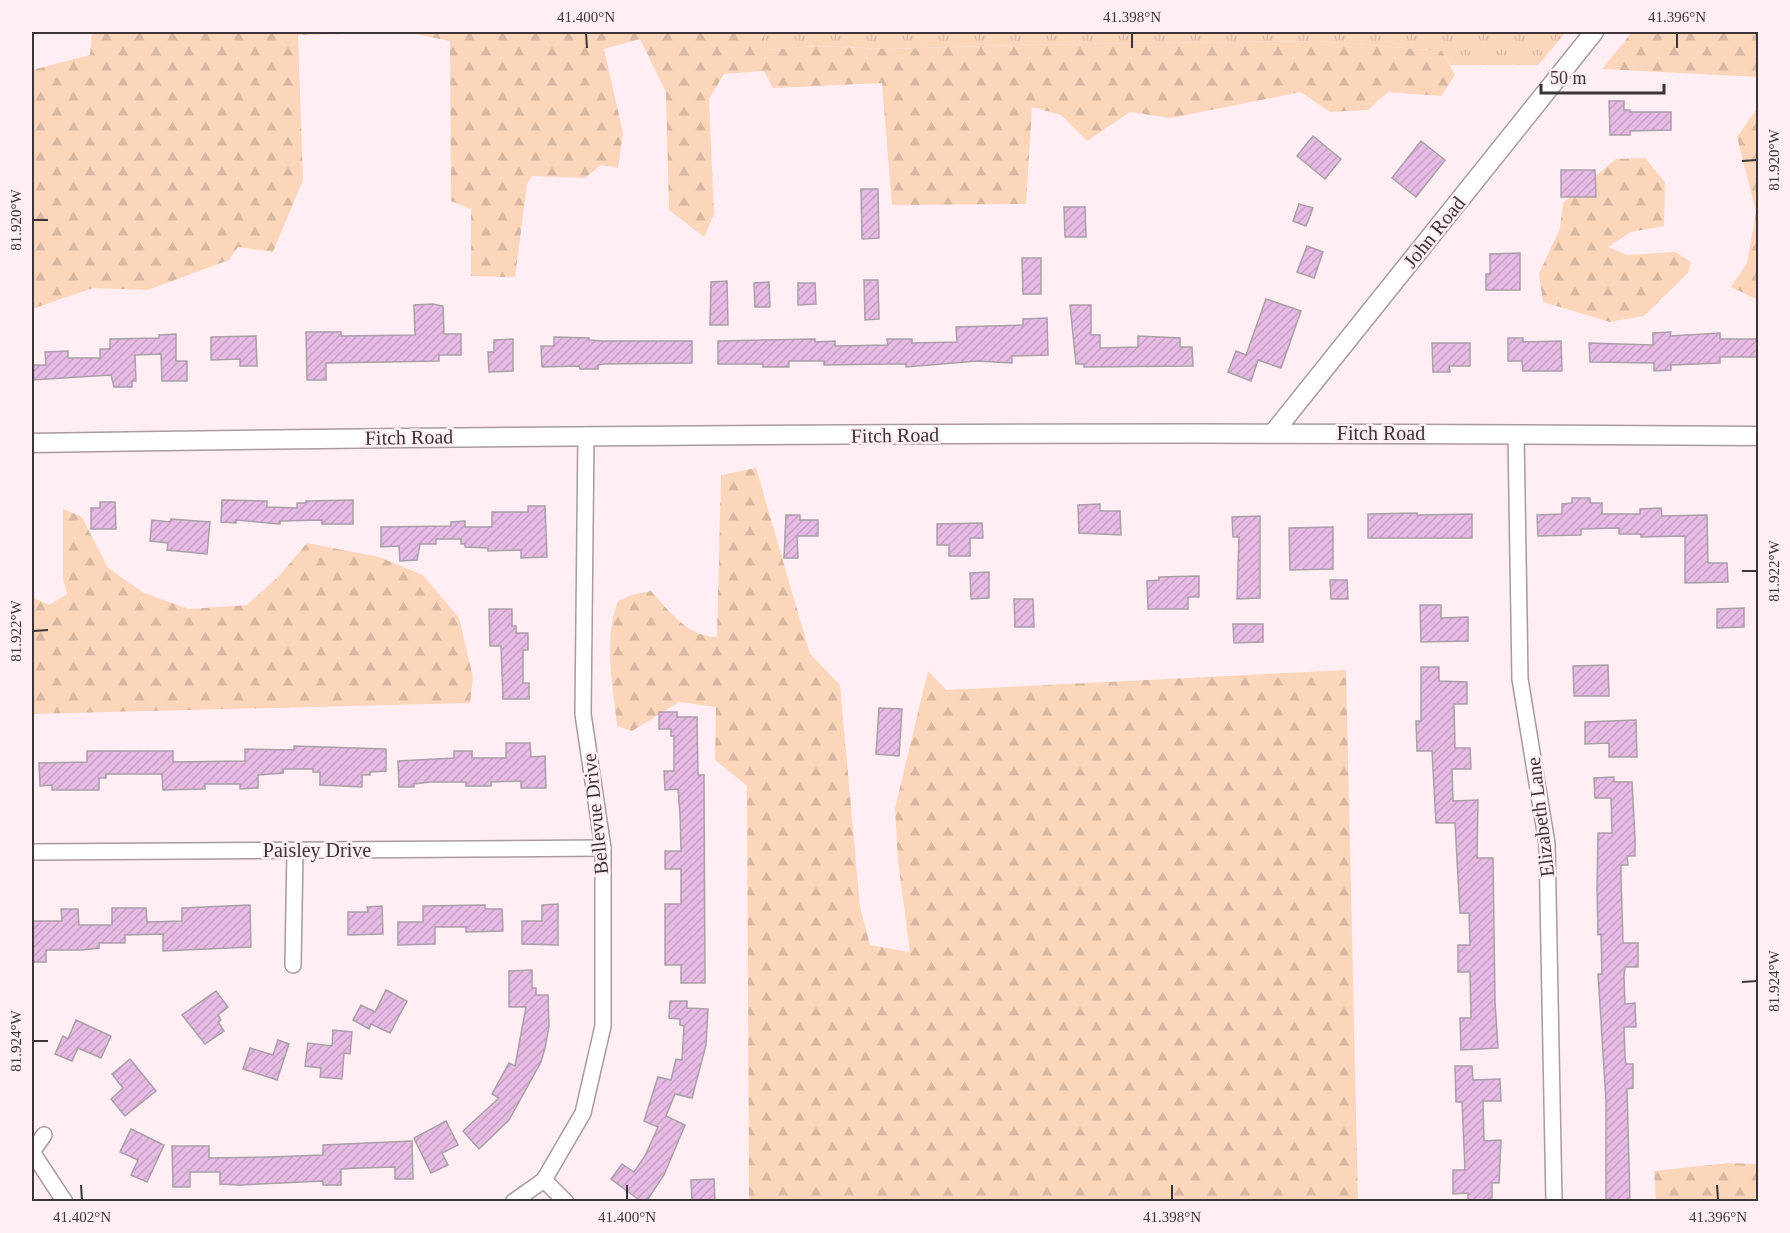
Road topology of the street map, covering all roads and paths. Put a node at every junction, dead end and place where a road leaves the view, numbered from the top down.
1 (1594, 32) edge
2 (1274, 432) junction
3 (1516, 434) junction
4 (586, 435) junction
5 (1758, 436) edge
6 (32, 443) edge
7 (603, 848) junction
8 (295, 851) junction
9 (32, 852) edge
10 (293, 965) dead end
11 (44, 1135) dead end
12 (543, 1180) junction
13 (65, 1202) edge
14 (513, 1202) edge
15 (566, 1202) edge
16 (1554, 1202) edge

1 - 2 street, John Road
2 - 3 street, Fitch Road
2 - 4 street, Fitch Road
3 - 5 street, Fitch Road
3 - 16 street, Elizabeth Lane
4 - 6 street, Fitch Road
4 - 7 street, Bellevue Drive
7 - 8 street, Paisley Drive
7 - 12 street, Bellevue Drive
8 - 9 street, Paisley Drive
8 - 10 street
11 - 13 street
12 - 14 street, Bellevue Drive
12 - 15 street

